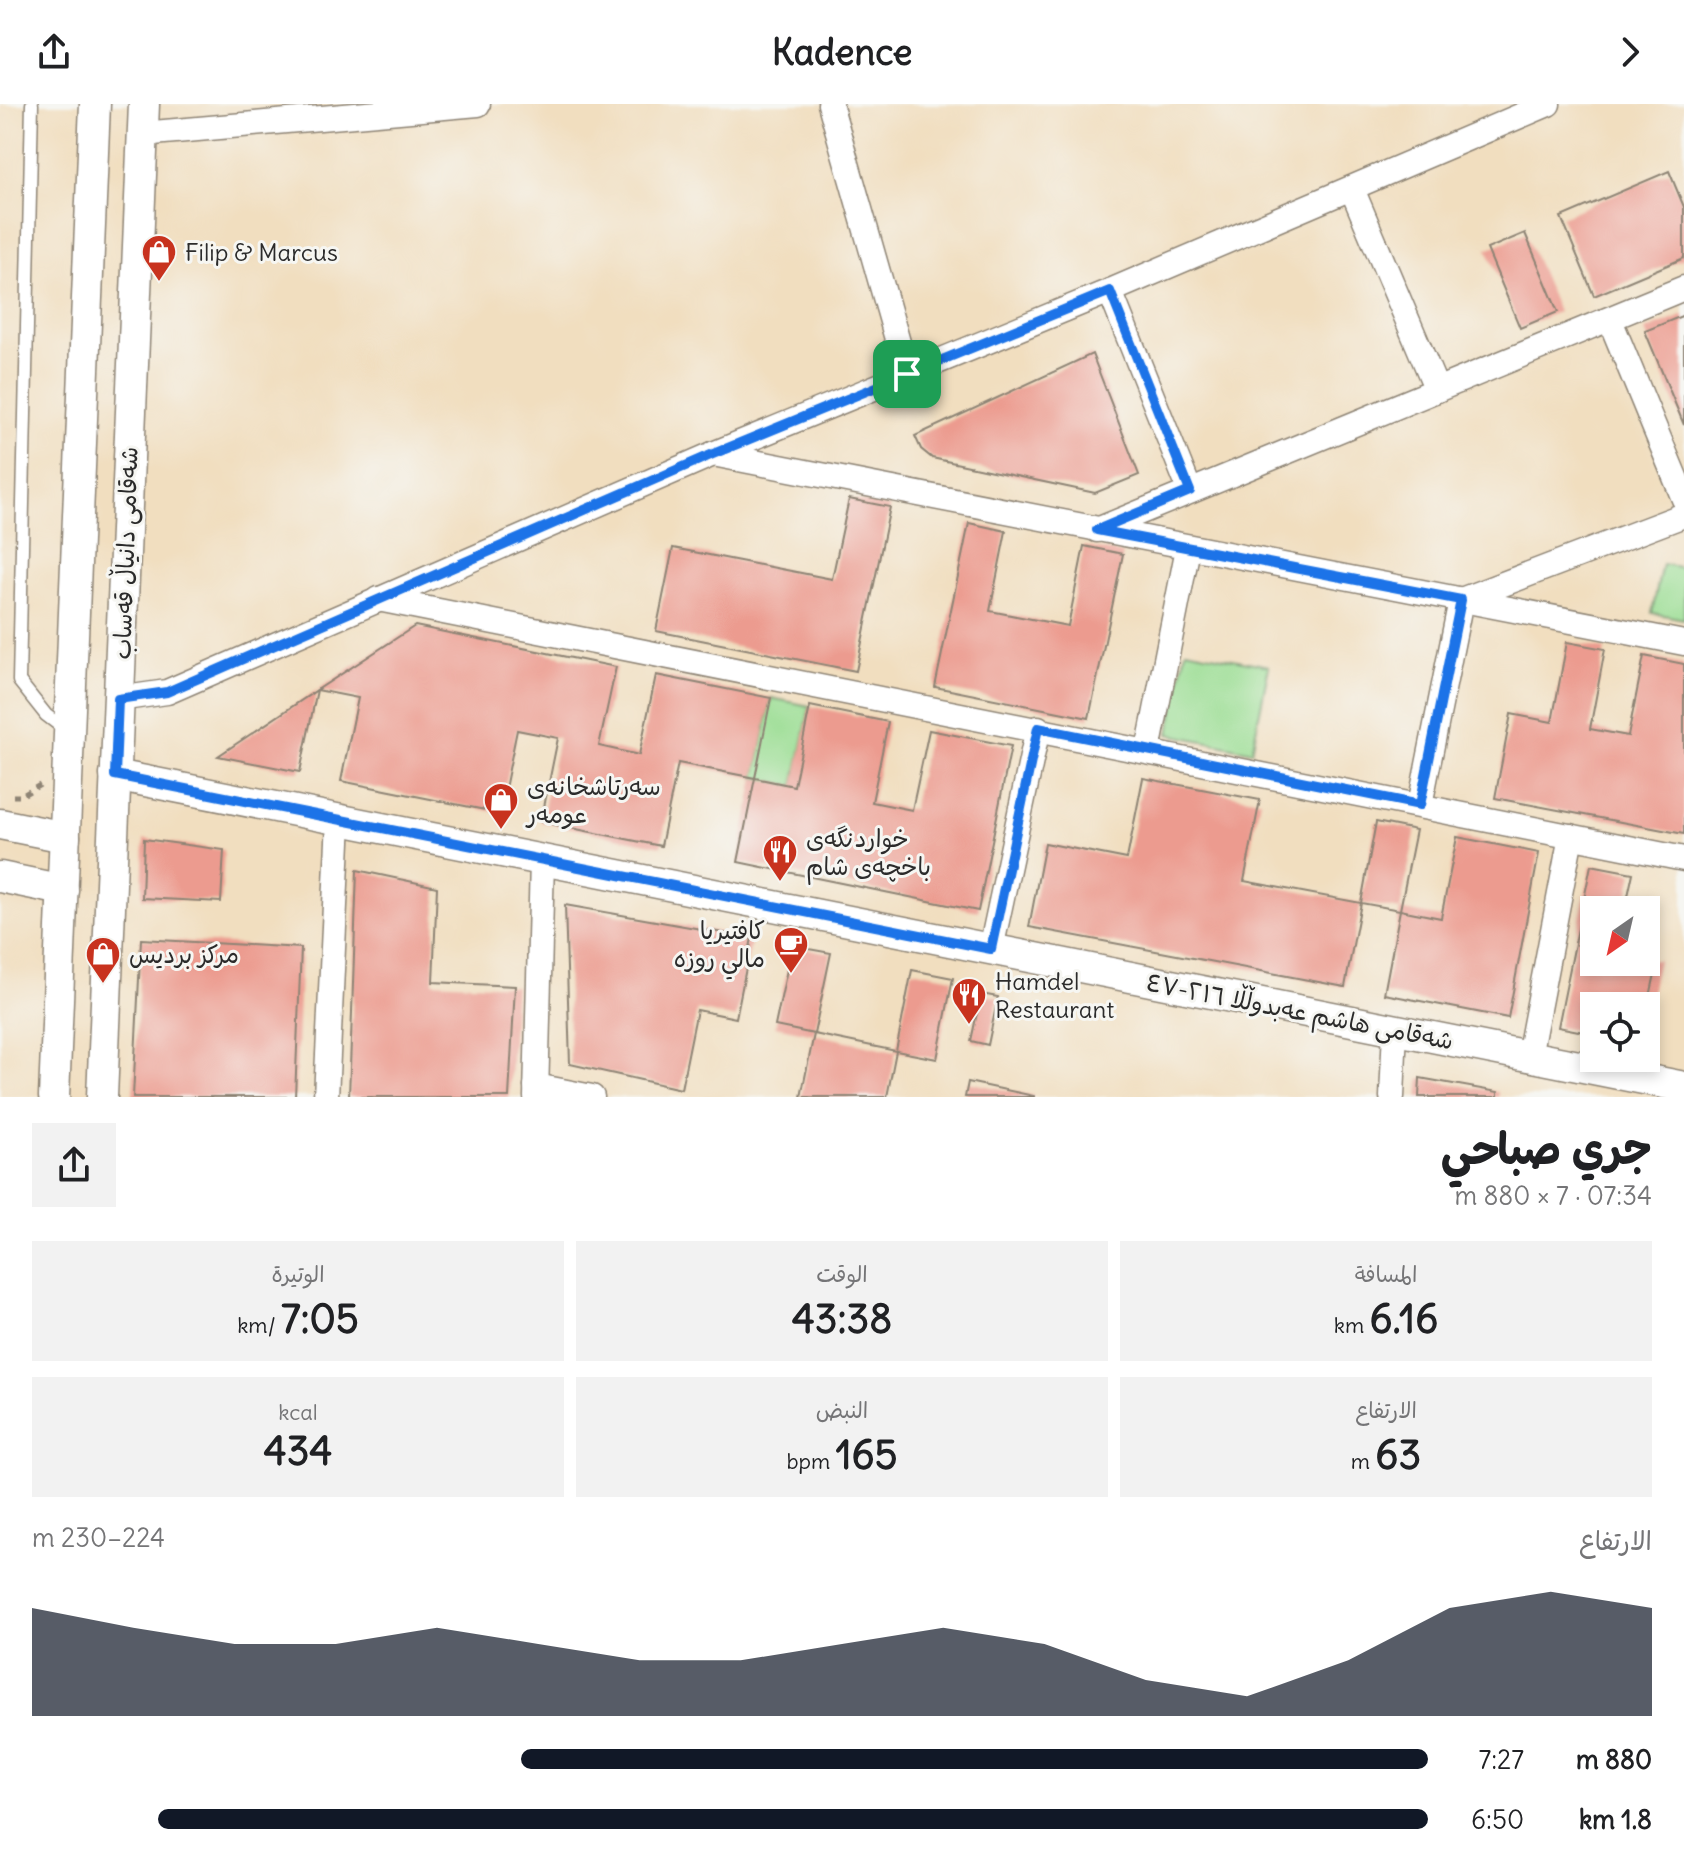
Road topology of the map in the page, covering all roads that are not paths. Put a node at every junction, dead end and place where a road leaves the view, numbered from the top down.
1 (32, 104) edge
2 (95, 104) edge
3 (144, 104) edge
4 (478, 104) edge
5 (830, 104) edge
6 (1548, 104) edge
7 (142, 134) junction
8 (1352, 189) junction
9 (1684, 288) edge
10 (1110, 291) junction
11 (1610, 320) junction
12 (907, 374) junction
13 (1437, 390) junction
14 (713, 454) junction
15 (1190, 491) junction
16 (1684, 499) edge
17 (1684, 515) edge
18 (1097, 530) junction
19 (1188, 548) junction
20 (378, 599) junction
21 (1461, 600) junction
22 (1684, 643) edge
23 (118, 699) junction
24 (1038, 728) junction
25 (69, 733) junction
26 (1148, 751) junction
27 (115, 775) junction
28 (1420, 805) junction
29 (339, 820) junction
30 (0, 824) edge
31 (1571, 836) junction
32 (65, 837) junction
33 (1684, 859) edge
34 (542, 860) junction
35 (0, 877) edge
36 (63, 890) junction
37 (991, 949) junction
38 (1395, 1029) junction
39 (1529, 1056) junction
40 (1623, 1086) edge
41 (1684, 1087) edge
42 (536, 1091) edge
43 (54, 1097) edge
44 (102, 1097) edge
45 (326, 1097) edge
46 (592, 1097) edge
47 (1392, 1097) edge

1 - 25 lane
2 - 25 street, شەقامی دانیاڵ قەساب
3 - 7 street, شەقامی دانیاڵ قەساب
4 - 7 street
5 - 12 street
6 - 8 street
7 - 23 street, شەقامی دانیاڵ قەساب
8 - 10 street
8 - 13 street
9 - 11 street
10 - 12 street
10 - 15 street
11 - 13 street
11 - 16 street
12 - 14 street
13 - 15 street
14 - 18 street
14 - 20 street
15 - 18 street
17 - 21 street
18 - 19 street
19 - 21 street
19 - 26 street
20 - 23 street
20 - 24 street
21 - 22 street
21 - 28 street
23 - 27 street, شەقامی دانیاڵ قەساب
24 - 26 street
24 - 37 street
25 - 32 street, شەقامی دانیاڵ قەساب
26 - 28 street
27 - 29 street, شەقامی هاشم عەبدوڵڵا ٢١٦-٤٧
27 - 44 street, شەقامی دانیاڵ قەساب
28 - 31 street
29 - 34 street, شەقامی هاشم عەبدوڵڵا ٢١٦-٤٧
29 - 45 street
30 - 32 street
31 - 33 street
31 - 39 street
32 - 36 street, شەقامی دانیاڵ قەساب
34 - 37 street, شەقامی هاشم عەبدوڵڵا ٢١٦-٤٧
34 - 42 street
35 - 36 street
36 - 43 street, شەقامی دانیاڵ قەساب
37 - 38 street, شەقامی هاشم عەبدوڵڵا ٢١٦-٤٧
38 - 39 street, شەقامی هاشم عەبدوڵڵا ٢١٦-٤٧
38 - 47 street
39 - 40 street, شەقامی هاشم عەبدوڵڵا ٢١٦-٤٧
40 - 41 street, شەقامی هاشم عەبدوڵڵا ٢١٦-٤٧
42 - 46 street

